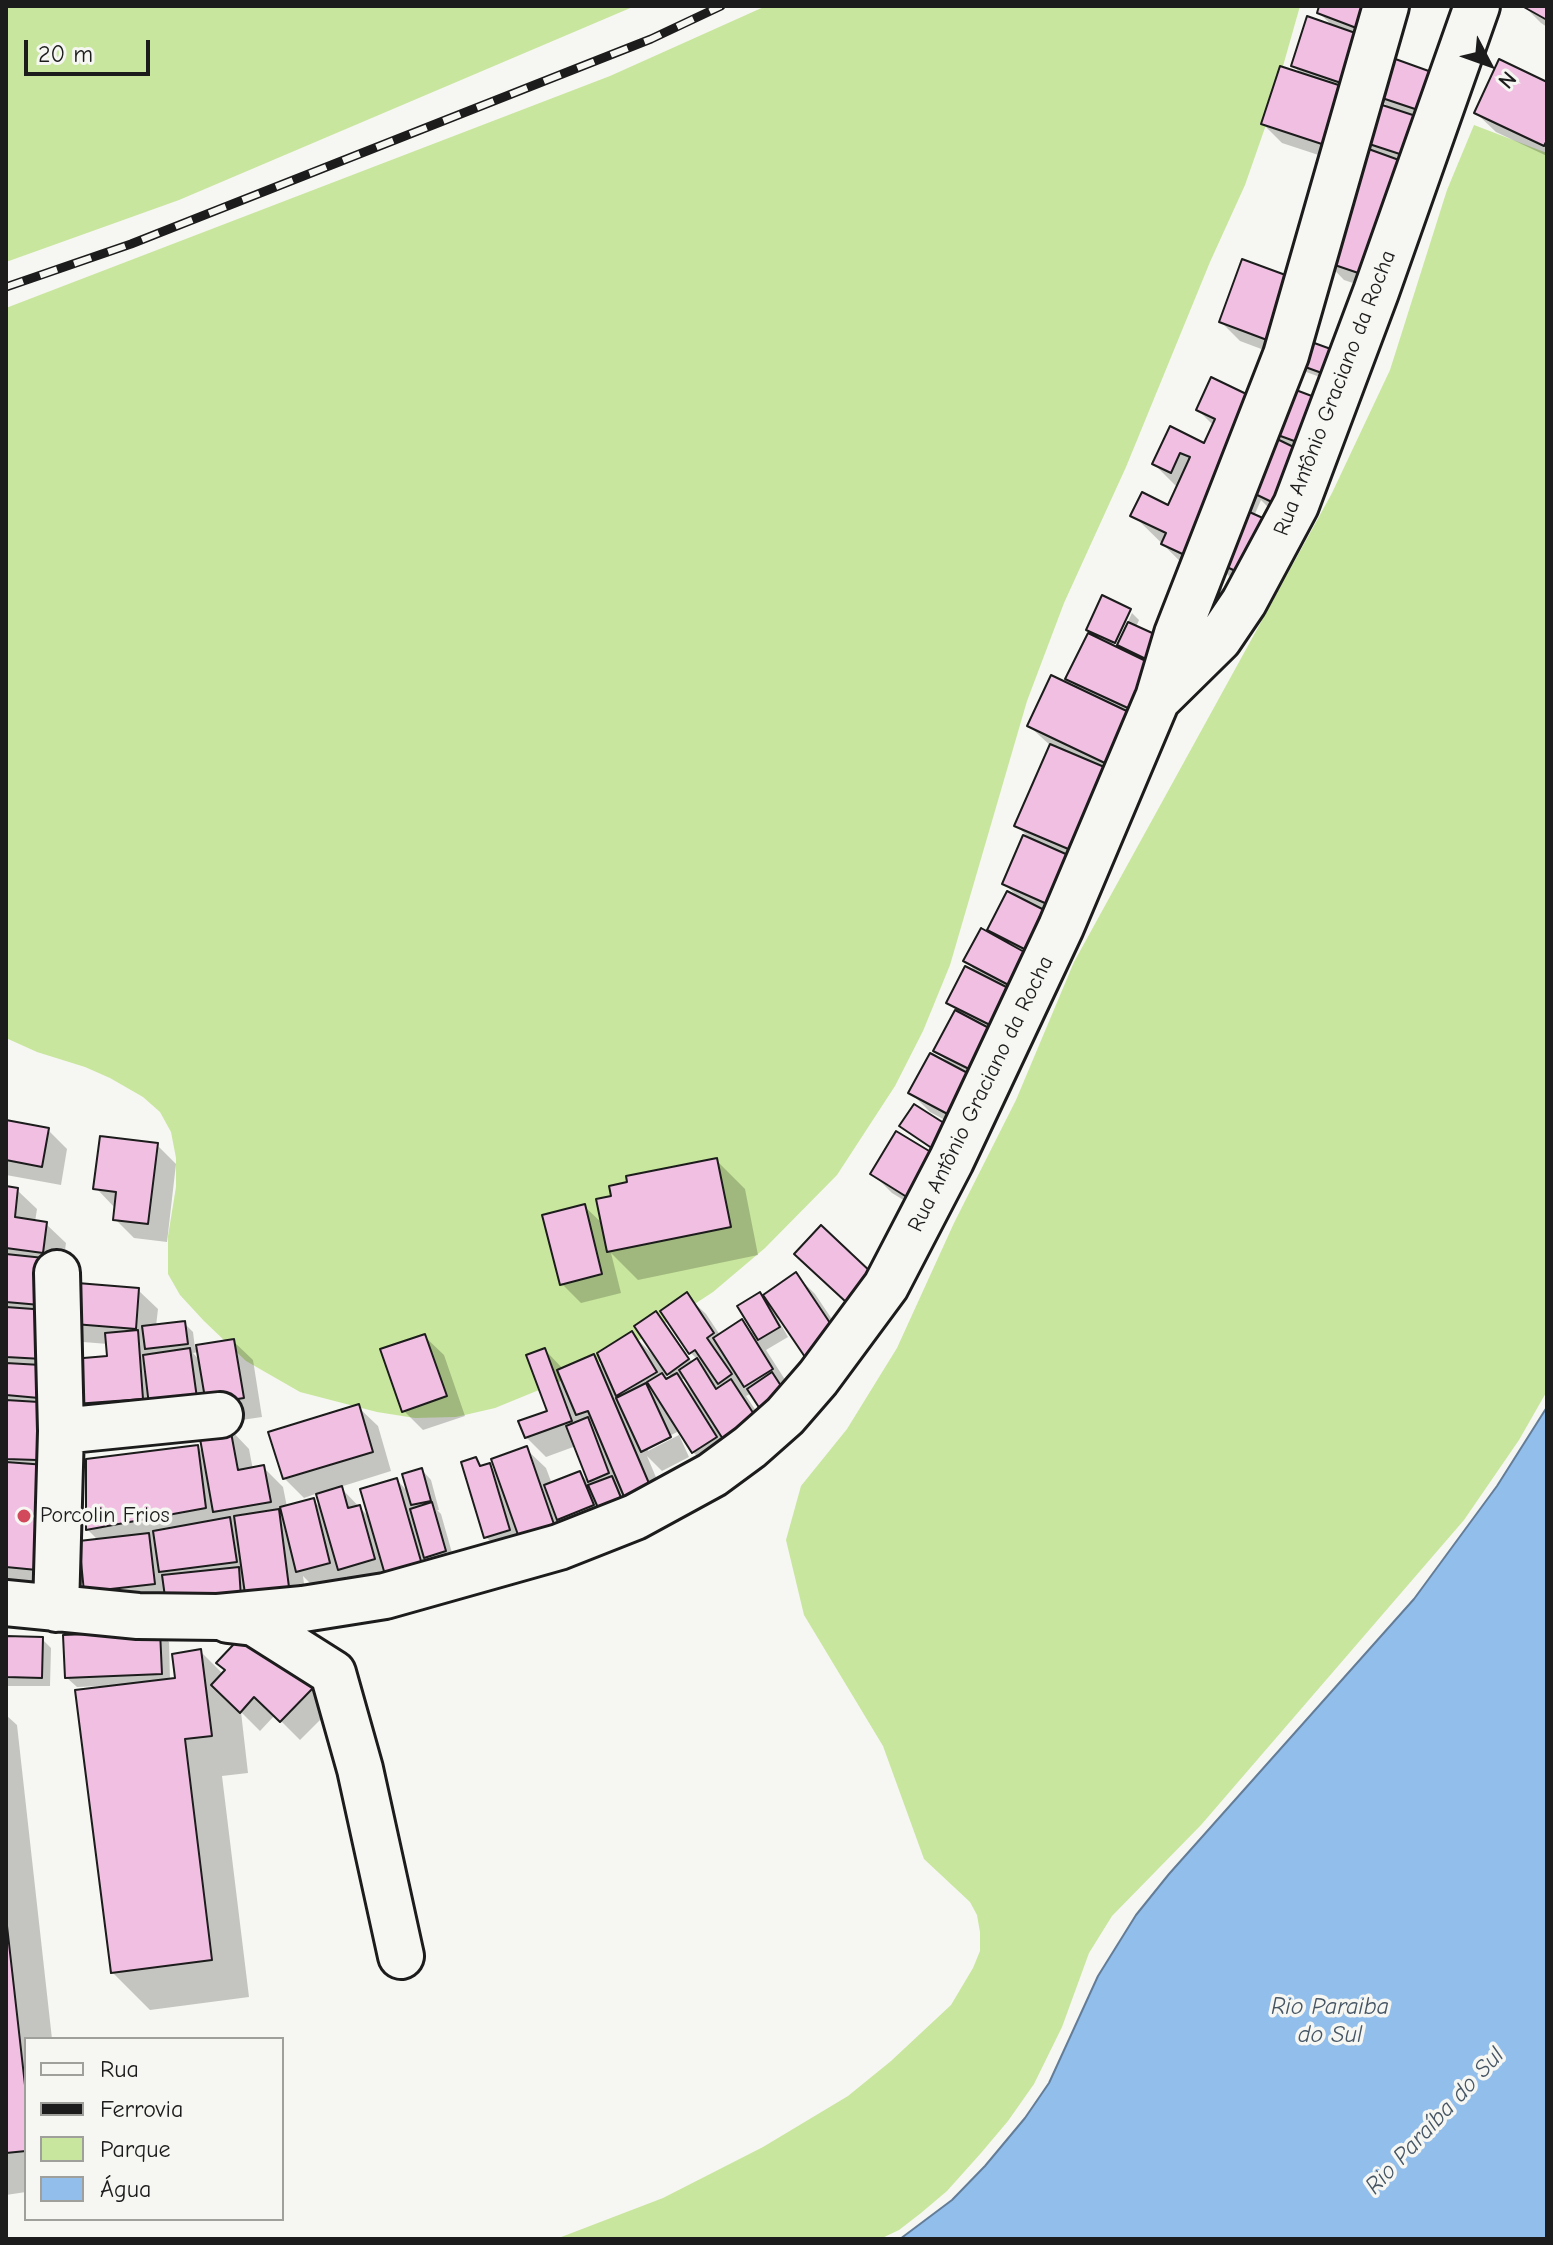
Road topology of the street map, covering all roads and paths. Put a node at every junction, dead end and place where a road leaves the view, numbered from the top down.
1 (1386, 6) edge
2 (1477, 6) edge
3 (1157, 700) junction
4 (57, 1273) dead end
5 (220, 1415) dead end
6 (61, 1431) junction
7 (6, 1603) edge
8 (56, 1609) junction
9 (194, 1616) junction
10 (401, 1956) dead end

1 - 3 street
2 - 3 street, Rua Antônio Graciano da Rocha
3 - 9 street, Rua Antônio Graciano da Rocha
4 - 6 street
5 - 6 street
6 - 8 street
7 - 8 street, Rua Antônio Graciano da Rocha
8 - 9 street, Rua Antônio Graciano da Rocha
9 - 10 street

